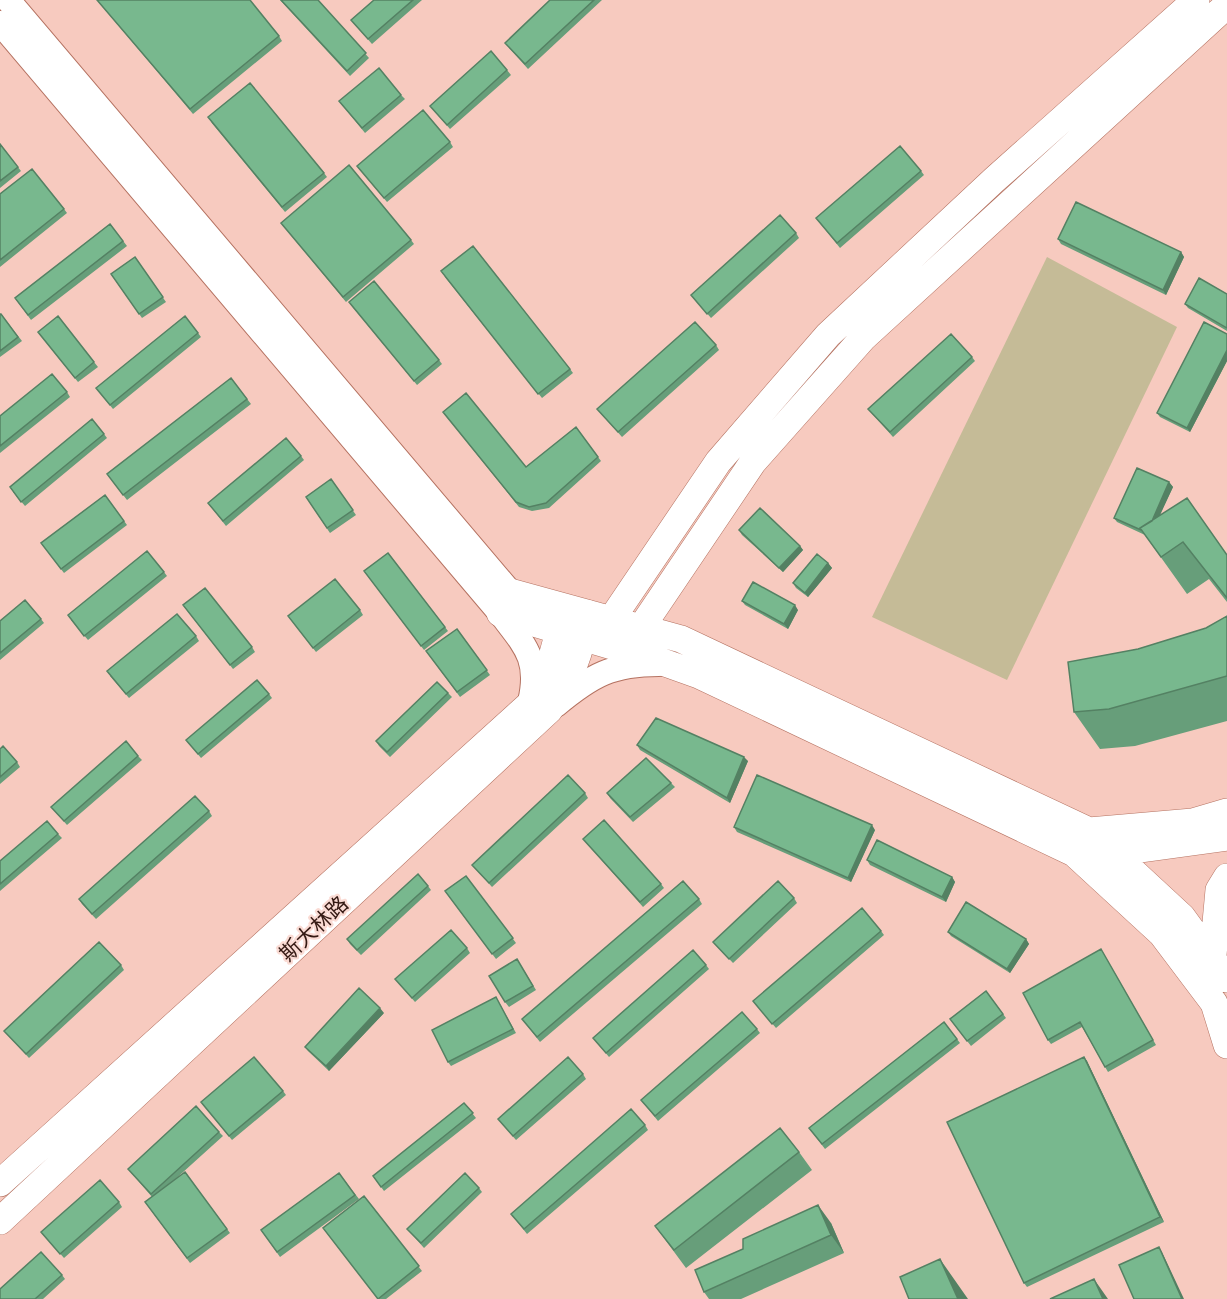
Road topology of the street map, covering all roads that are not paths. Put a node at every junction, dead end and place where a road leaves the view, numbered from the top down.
1 (8, 0) edge
2 (1196, 0) edge
3 (1227, 5) edge
4 (0, 23) edge
5 (505, 602) junction
6 (582, 622) junction
7 (641, 628) junction
8 (670, 664) junction
9 (539, 707) junction
10 (1227, 812) edge
11 (1089, 831) junction
12 (1227, 837) edge
13 (1112, 853) junction
14 (1085, 863) junction
15 (1227, 877) edge
16 (1219, 969) edge
17 (1214, 1003) junction
18 (1227, 1045) edge
19 (0, 1183) edge
20 (0, 1221) edge

1 - 5 street
2 - 6 main road, 斯大林路
3 - 7 main road
4 - 5 street
5 - 6 main road
5 - 9 street
6 - 7 main road
6 - 8 main road
6 - 9 main road, 斯大林路
7 - 11 main road
8 - 9 street
8 - 14 main road
9 - 19 main road, 斯大林路
9 - 20 main road, 斯大林路
10 - 11 main road
11 - 13 main road
12 - 13 main road
13 - 14 main road
13 - 16 main road
14 - 17 main road
15 - 16 main road
16 - 17 main road
17 - 18 main road

